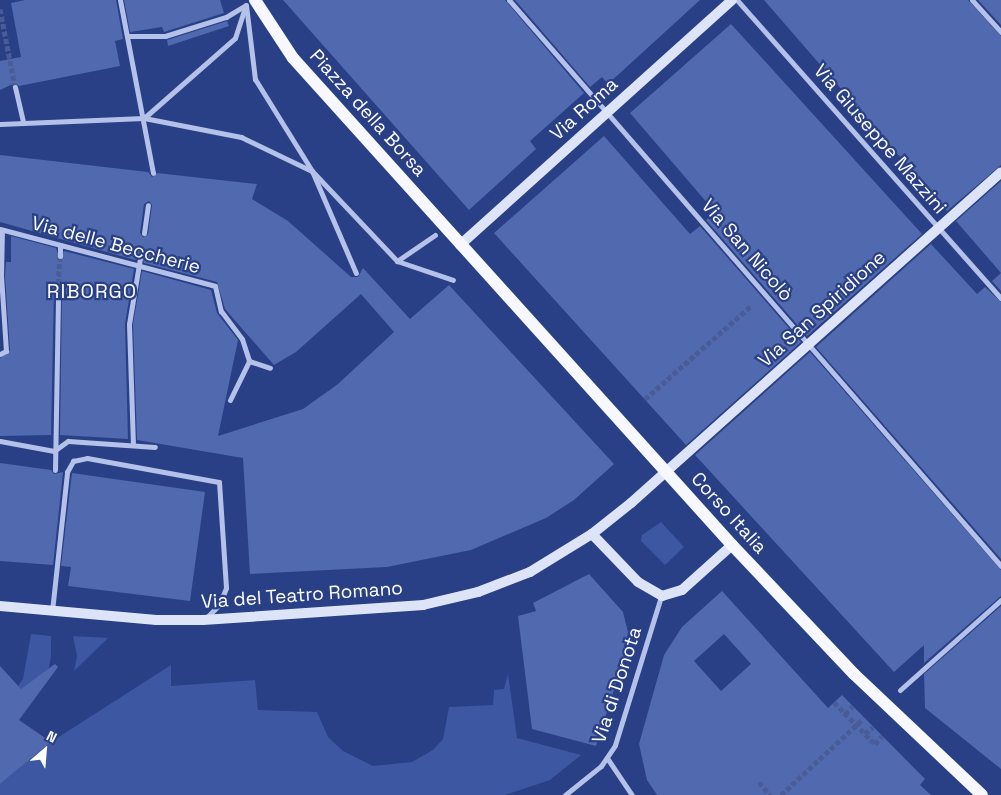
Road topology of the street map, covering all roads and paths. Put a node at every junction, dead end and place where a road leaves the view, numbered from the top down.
1 (120, 0) edge
2 (509, 0) edge
3 (732, 0) edge
4 (737, 0) edge
5 (972, 0) edge
6 (253, 1) edge
7 (1001, 32) edge
8 (128, 36) junction
9 (15, 87) tunnel mouth
10 (607, 112) junction
11 (144, 118) junction
12 (22, 123) junction
13 (0, 124) edge
14 (312, 171) junction
15 (1001, 172) edge
16 (153, 173) dead end
17 (148, 205) dead end
18 (939, 228) junction
19 (1, 230) edge
20 (144, 233) dead end
21 (435, 235) dead end
22 (60, 245) junction
23 (460, 245) junction
24 (60, 256) tunnel mouth
25 (140, 258) dead end
26 (397, 261) junction
27 (138, 266) junction
28 (356, 273) dead end
29 (0, 276) edge
30 (453, 280) dead end
31 (58, 292) tunnel mouth
32 (1001, 298) edge
33 (810, 344) junction
34 (0, 354) edge
35 (249, 361) junction
36 (270, 368) dead end
37 (230, 400) dead end
38 (0, 441) edge
39 (133, 445) junction
40 (155, 447) dead end
41 (54, 451) junction
42 (54, 470) dead end
43 (667, 473) junction
44 (592, 534) junction
45 (732, 545) junction
46 (1001, 566) edge
47 (662, 596) junction
48 (1001, 600) edge
49 (0, 606) edge
50 (52, 611) junction
51 (203, 620) junction
52 (900, 690) dead end
53 (608, 758) junction
54 (566, 795) edge
55 (632, 795) edge
56 (982, 795) edge

1 - 8 street
2 - 10 street, Via San Nicolò
3 - 10 main road, Via Roma
4 - 18 street, Via Giuseppe Mazzini
5 - 7 street
6 - 8 street
6 - 11 street
6 - 14 street
6 - 23 main road, Piazza della Borsa
8 - 11 street
9 - 12 street
10 - 23 main road, Via Roma
10 - 33 street, Via San Nicolò
11 - 12 street
11 - 14 street
11 - 16 street
12 - 13 street
14 - 26 street
14 - 28 street
15 - 18 main road, Via San Spiridione
17 - 20 street
18 - 32 street, Via Giuseppe Mazzini
18 - 33 main road, Via San Spiridione
19 - 22 street, Via delle Beccherie
19 - 29 street
21 - 26 street
22 - 24 street
22 - 27 street, Via delle Beccherie
23 - 43 main road, Corso Italia
25 - 27 street
26 - 30 street
27 - 35 street, Via delle Beccherie
27 - 39 street
29 - 34 street
31 - 41 street
33 - 43 main road, Via San Spiridione
33 - 46 street, Via San Nicolò
35 - 36 street
35 - 37 street
38 - 41 street
39 - 40 street
39 - 41 street
41 - 42 street
43 - 44 main road, Via San Spiridione
43 - 45 main road, Corso Italia
44 - 47 main road
44 - 51 main road, Via del Teatro Romano
45 - 47 main road
45 - 56 main road, Corso Italia
47 - 53 street, Via di Donota
48 - 52 street
49 - 50 main road, Via del Teatro Romano
50 - 51 main road, Via del Teatro Romano
50 - 51 street
53 - 54 street, Via di Donota
53 - 55 street

